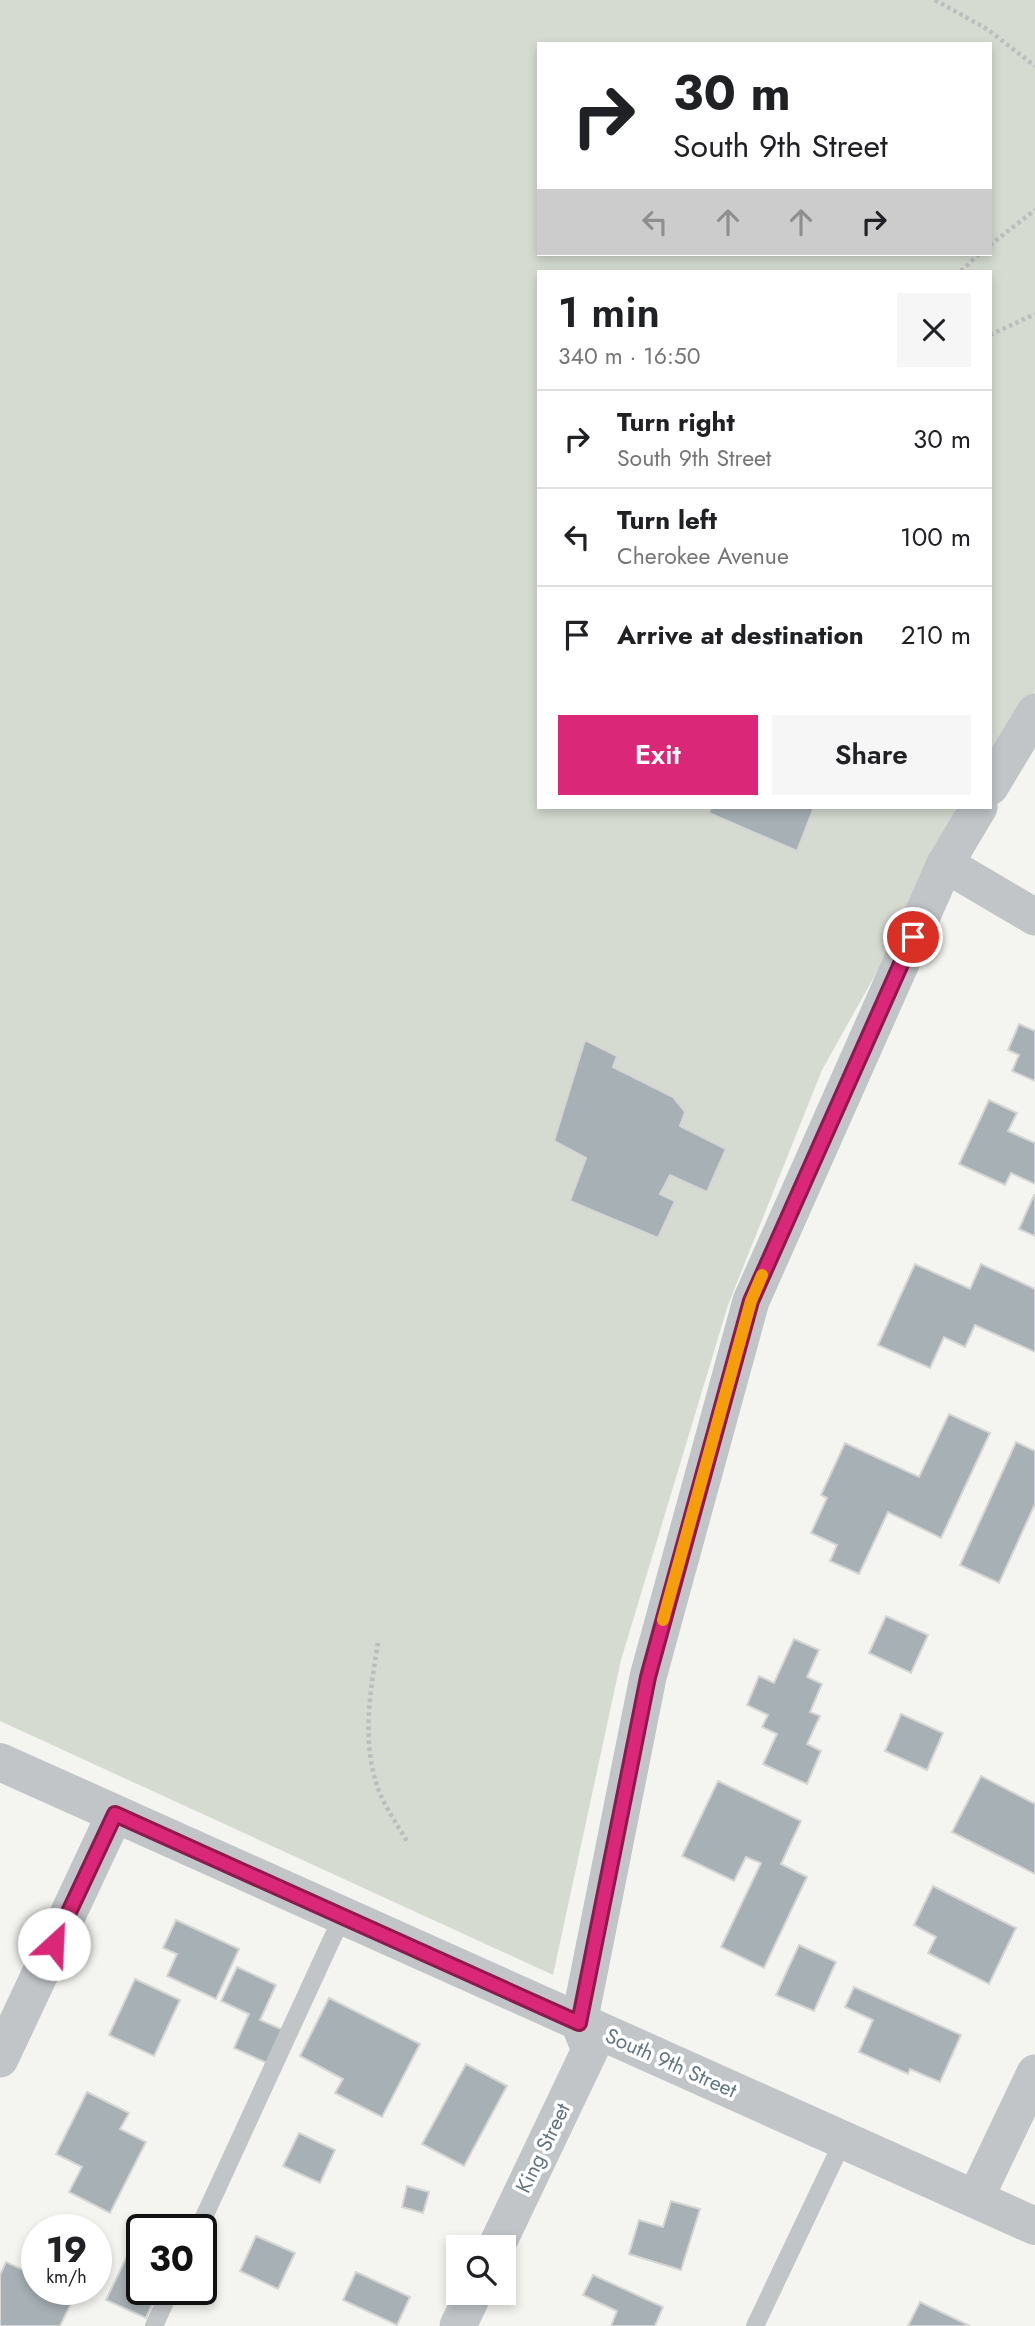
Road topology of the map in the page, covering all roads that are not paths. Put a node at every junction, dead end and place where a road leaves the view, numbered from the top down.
1 (1035, 712) edge
2 (992, 784) edge
3 (978, 809) edge
4 (945, 864) junction
5 (1035, 916) edge
6 (0, 1762) edge
7 (115, 1814) junction
8 (343, 1916) junction
9 (585, 2037) junction
10 (0, 2059) edge
11 (1035, 2073) edge
12 (844, 2139) junction
13 (975, 2199) junction
14 (205, 2214) edge
15 (1035, 2226) edge
16 (501, 2235) edge
17 (164, 2305) edge
18 (468, 2305) edge
19 (154, 2326) edge
20 (458, 2326) edge
21 (755, 2326) edge

1 - 2 street
3 - 4 street, King Street
4 - 5 street
4 - 9 street, King Street
6 - 7 street, South 9th Street
7 - 8 street, South 9th Street
7 - 10 street
8 - 9 street, South 9th Street
8 - 14 lane
9 - 12 street, South 9th Street
9 - 16 street, King Street
11 - 13 street
12 - 13 street, South 9th Street
12 - 21 lane
13 - 15 street, South 9th Street
17 - 19 lane
18 - 20 street

